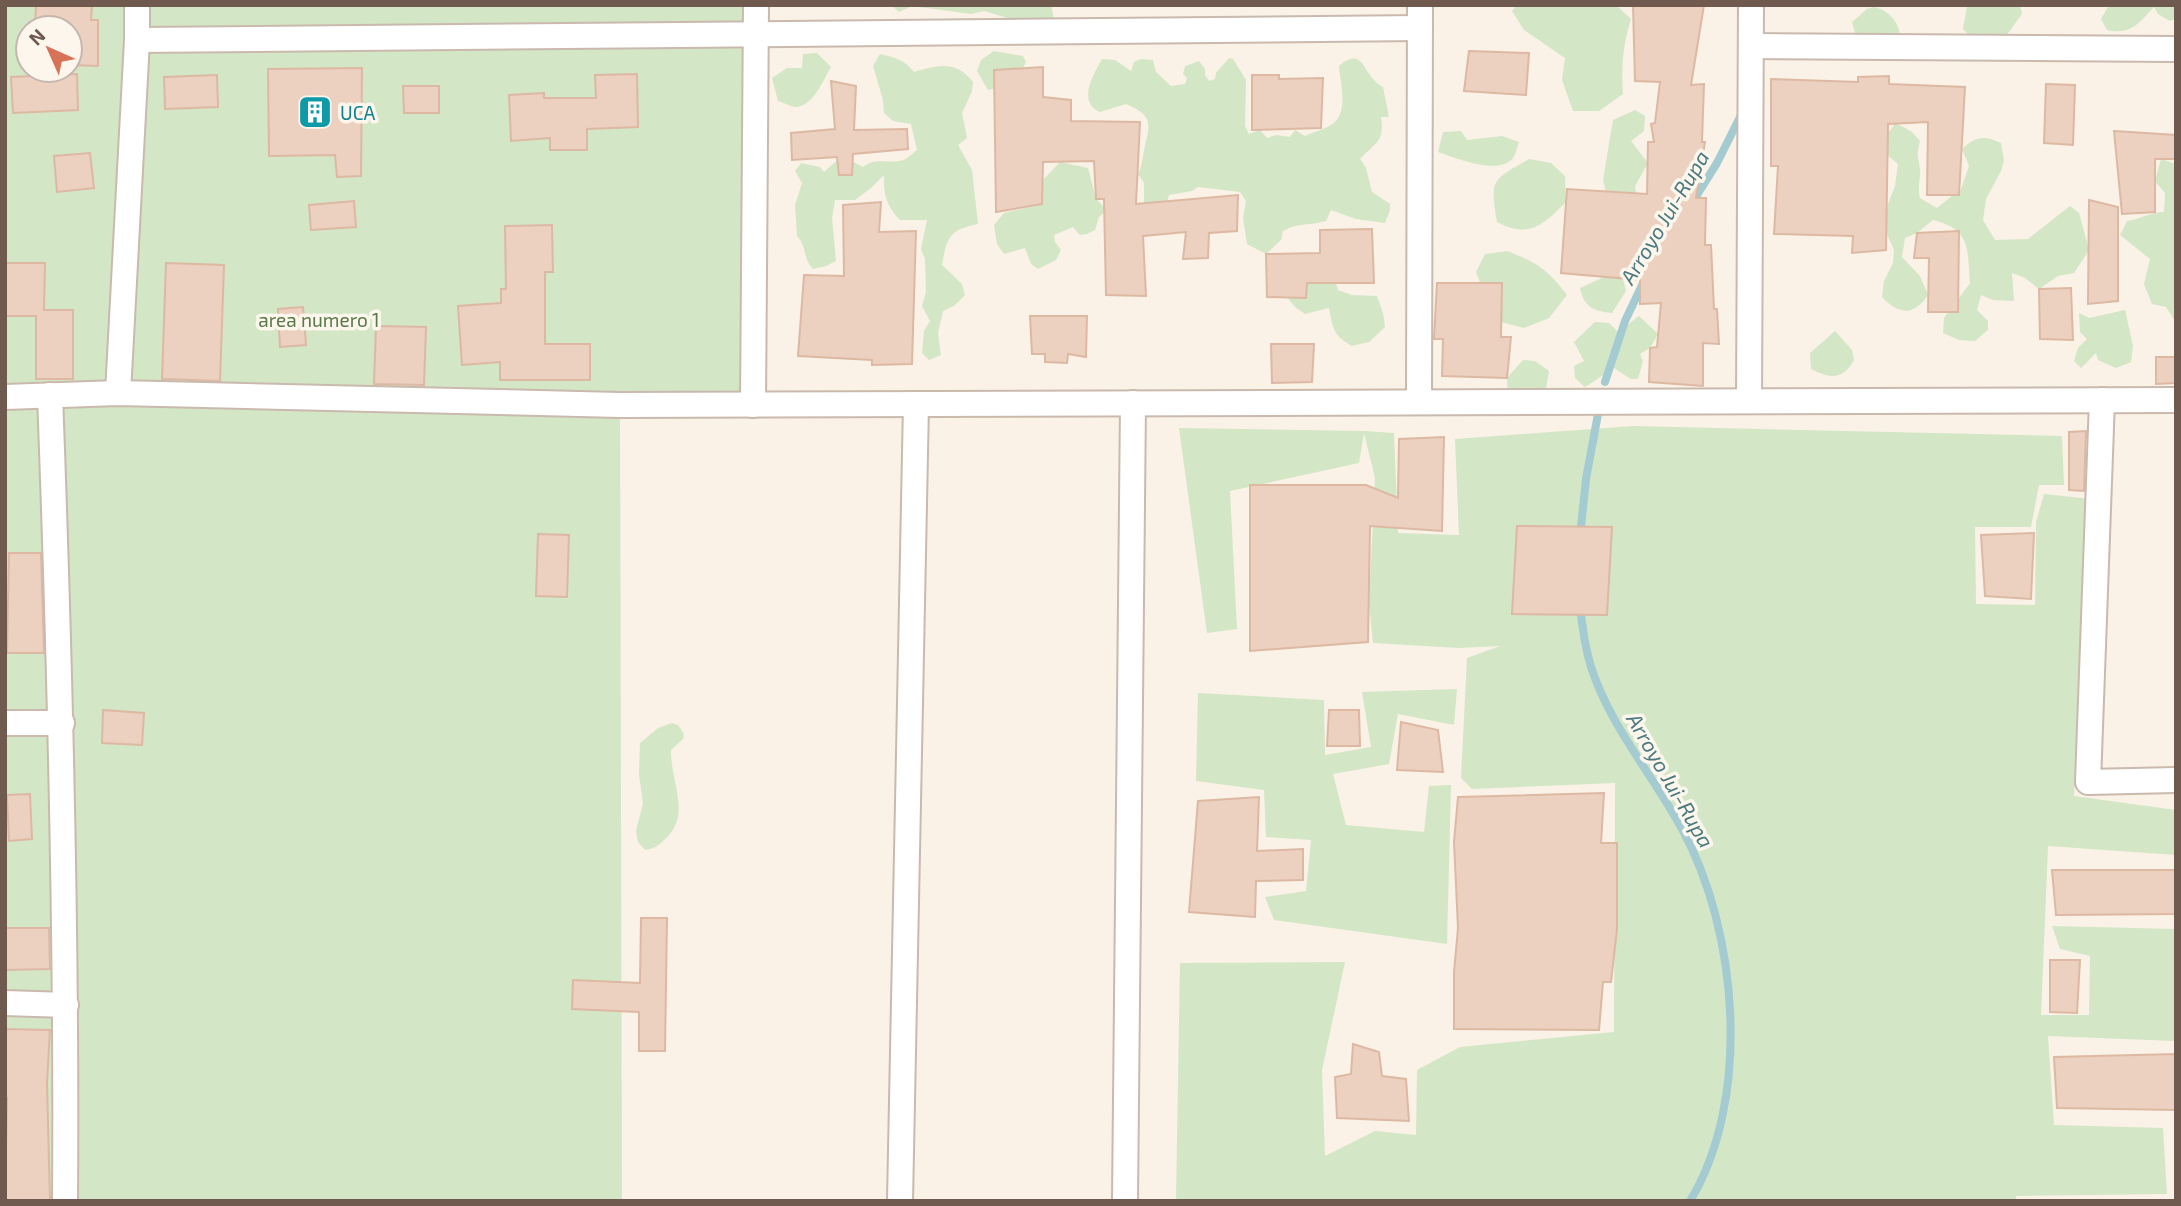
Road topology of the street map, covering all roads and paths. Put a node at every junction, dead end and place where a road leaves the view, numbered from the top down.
1 (137, 5) edge
2 (755, 5) edge
3 (1751, 5) edge
4 (1420, 17) edge
5 (755, 34) junction
6 (137, 40) junction
7 (1751, 46) junction
8 (2176, 49) edge
9 (118, 393) junction
10 (50, 395) junction
11 (5, 397) edge
12 (2102, 400) junction
13 (2176, 400) edge
14 (1749, 401) junction
15 (1419, 402) junction
16 (1133, 403) junction
17 (916, 404) junction
18 (753, 405) junction
19 (5, 723) edge
20 (61, 723) junction
21 (2176, 780) edge
22 (5, 1003) edge
23 (66, 1005) junction
24 (65, 1201) edge
25 (900, 1201) edge
26 (1125, 1201) edge

1 - 6 street
2 - 5 street
3 - 7 street
4 - 5 street
4 - 15 street
5 - 6 street
5 - 18 street
6 - 9 street
7 - 8 street
7 - 14 street
9 - 10 street
9 - 18 street
10 - 11 street
10 - 20 street
12 - 13 street
12 - 14 street
12 - 21 street
14 - 15 street
15 - 16 street
16 - 17 street
16 - 26 street
17 - 18 street
17 - 25 street
19 - 20 street
20 - 23 street
22 - 23 street
23 - 24 street

